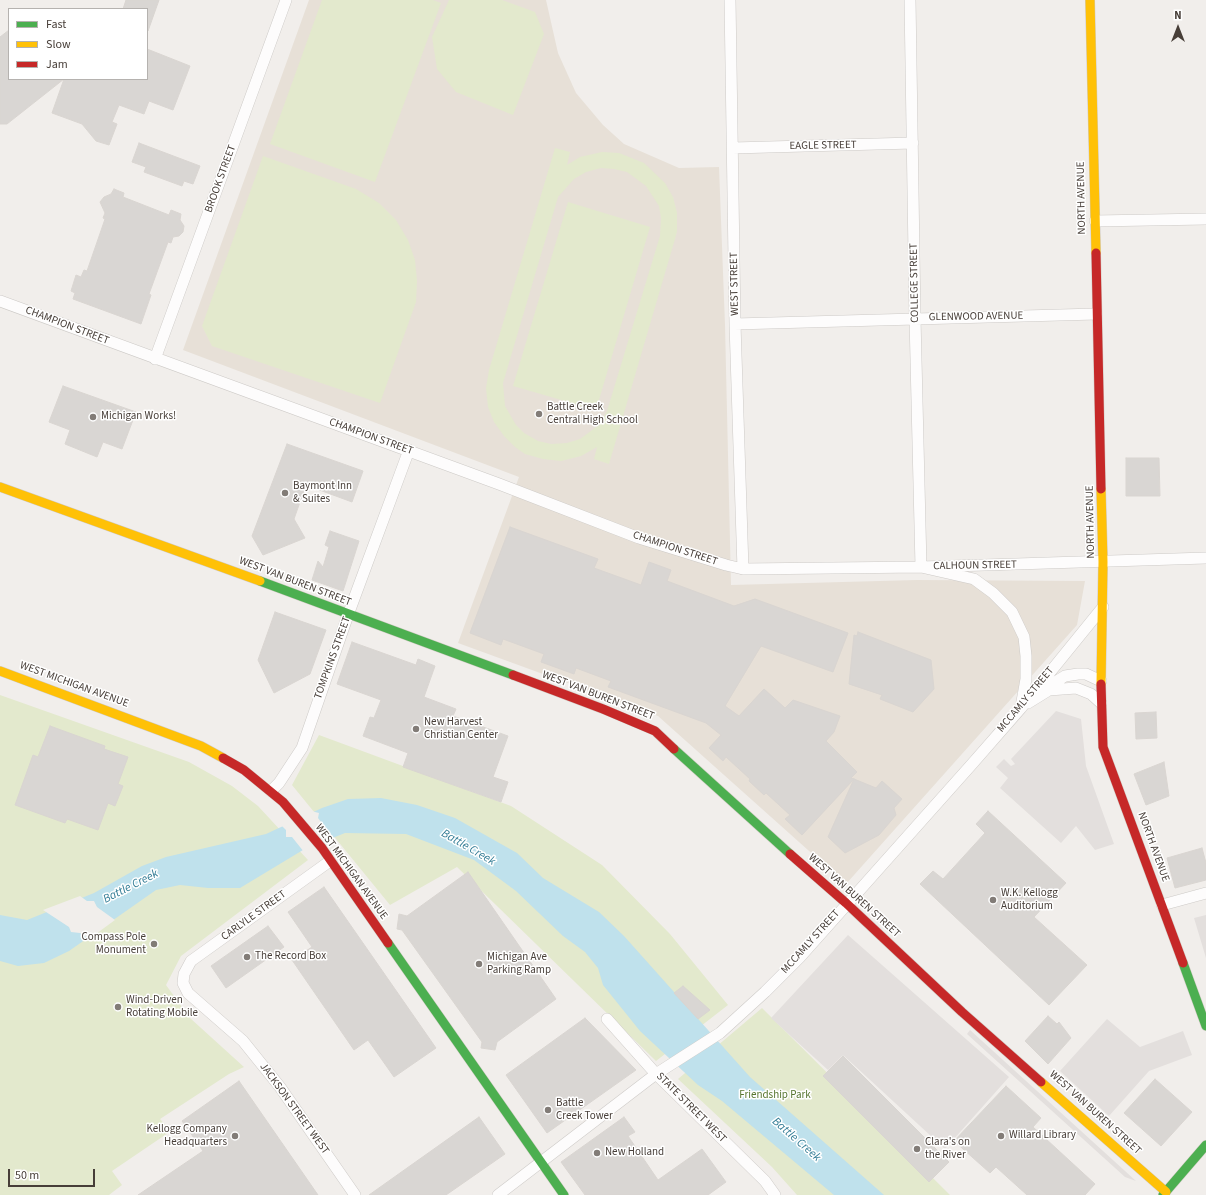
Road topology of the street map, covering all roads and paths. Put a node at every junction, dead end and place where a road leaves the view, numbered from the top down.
1 (286, 0) edge
2 (730, 0) edge
3 (910, 0) edge
4 (1090, 0) edge
5 (913, 143) junction
6 (733, 148) junction
7 (1206, 219) edge
8 (1095, 221) junction
9 (0, 301) edge
10 (1096, 314) junction
11 (915, 318) junction
12 (735, 324) junction
13 (155, 359) junction
14 (409, 450) junction
15 (0, 487) edge
16 (1206, 558) edge
17 (1103, 562) junction
18 (921, 567) junction
19 (743, 569) junction
20 (1104, 606) junction
21 (348, 615) junction
22 (0, 671) edge
23 (1101, 681) junction
24 (1049, 690) junction
25 (1101, 703) junction
26 (1021, 708) junction
27 (271, 791) junction
28 (330, 861) junction
29 (1206, 893) edge
30 (846, 903) junction
31 (1162, 905) junction
32 (184, 974) joint
33 (607, 1019) dead end
34 (1206, 1026) edge
35 (656, 1074) junction
36 (1206, 1145) edge
37 (541, 1163) junction
38 (1166, 1194) edge
39 (355, 1195) edge
40 (498, 1195) edge
41 (564, 1195) edge
42 (775, 1195) edge

1 - 13 street, BROOK STREET
2 - 6 street, WEST STREET
3 - 5 street, COLLEGE STREET
4 - 8 street, NORTH AVENUE
5 - 6 street, EAGLE STREET
5 - 11 street, COLLEGE STREET
6 - 12 street, WEST STREET
7 - 8 street
8 - 10 street, NORTH AVENUE
9 - 13 street, CHAMPION STREET
10 - 11 street, GLENWOOD AVENUE
10 - 17 street, NORTH AVENUE
11 - 12 street, GLENWOOD AVENUE
11 - 18 street, COLLEGE STREET
12 - 19 street, WEST STREET
13 - 14 street, CHAMPION STREET
14 - 19 street, CHAMPION STREET
14 - 21 street, TOMPKINS STREET
15 - 21 street, WEST VAN BUREN STREET
16 - 17 street, CALHOUN STREET
17 - 18 street, CALHOUN STREET
17 - 20 street, NORTH AVENUE
18 - 19 street, CALHOUN STREET
18 - 26 street
20 - 23 street, NORTH AVENUE
20 - 26 street, MCCAMLY STREET
21 - 27 street, TOMPKINS STREET
21 - 30 street, WEST VAN BUREN STREET
22 - 27 street, WEST MICHIGAN AVENUE
23 - 24 street
23 - 25 street, NORTH AVENUE
24 - 25 street
24 - 26 street
25 - 31 street, NORTH AVENUE
26 - 30 street, MCCAMLY STREET
27 - 28 street, WEST MICHIGAN AVENUE
28 - 32 street, CARLYLE STREET
28 - 37 street, WEST MICHIGAN AVENUE
29 - 31 street
30 - 35 street, MCCAMLY STREET
30 - 38 street, WEST VAN BUREN STREET
31 - 34 street, NORTH AVENUE
32 - 39 street, JACKSON STREET WEST
33 - 35 street, STATE STREET WEST
35 - 37 street, MCCAMLY STREET
35 - 42 street, STATE STREET WEST
36 - 38 street
37 - 40 street, MCCAMLY STREET
37 - 41 street, WEST MICHIGAN AVENUE

